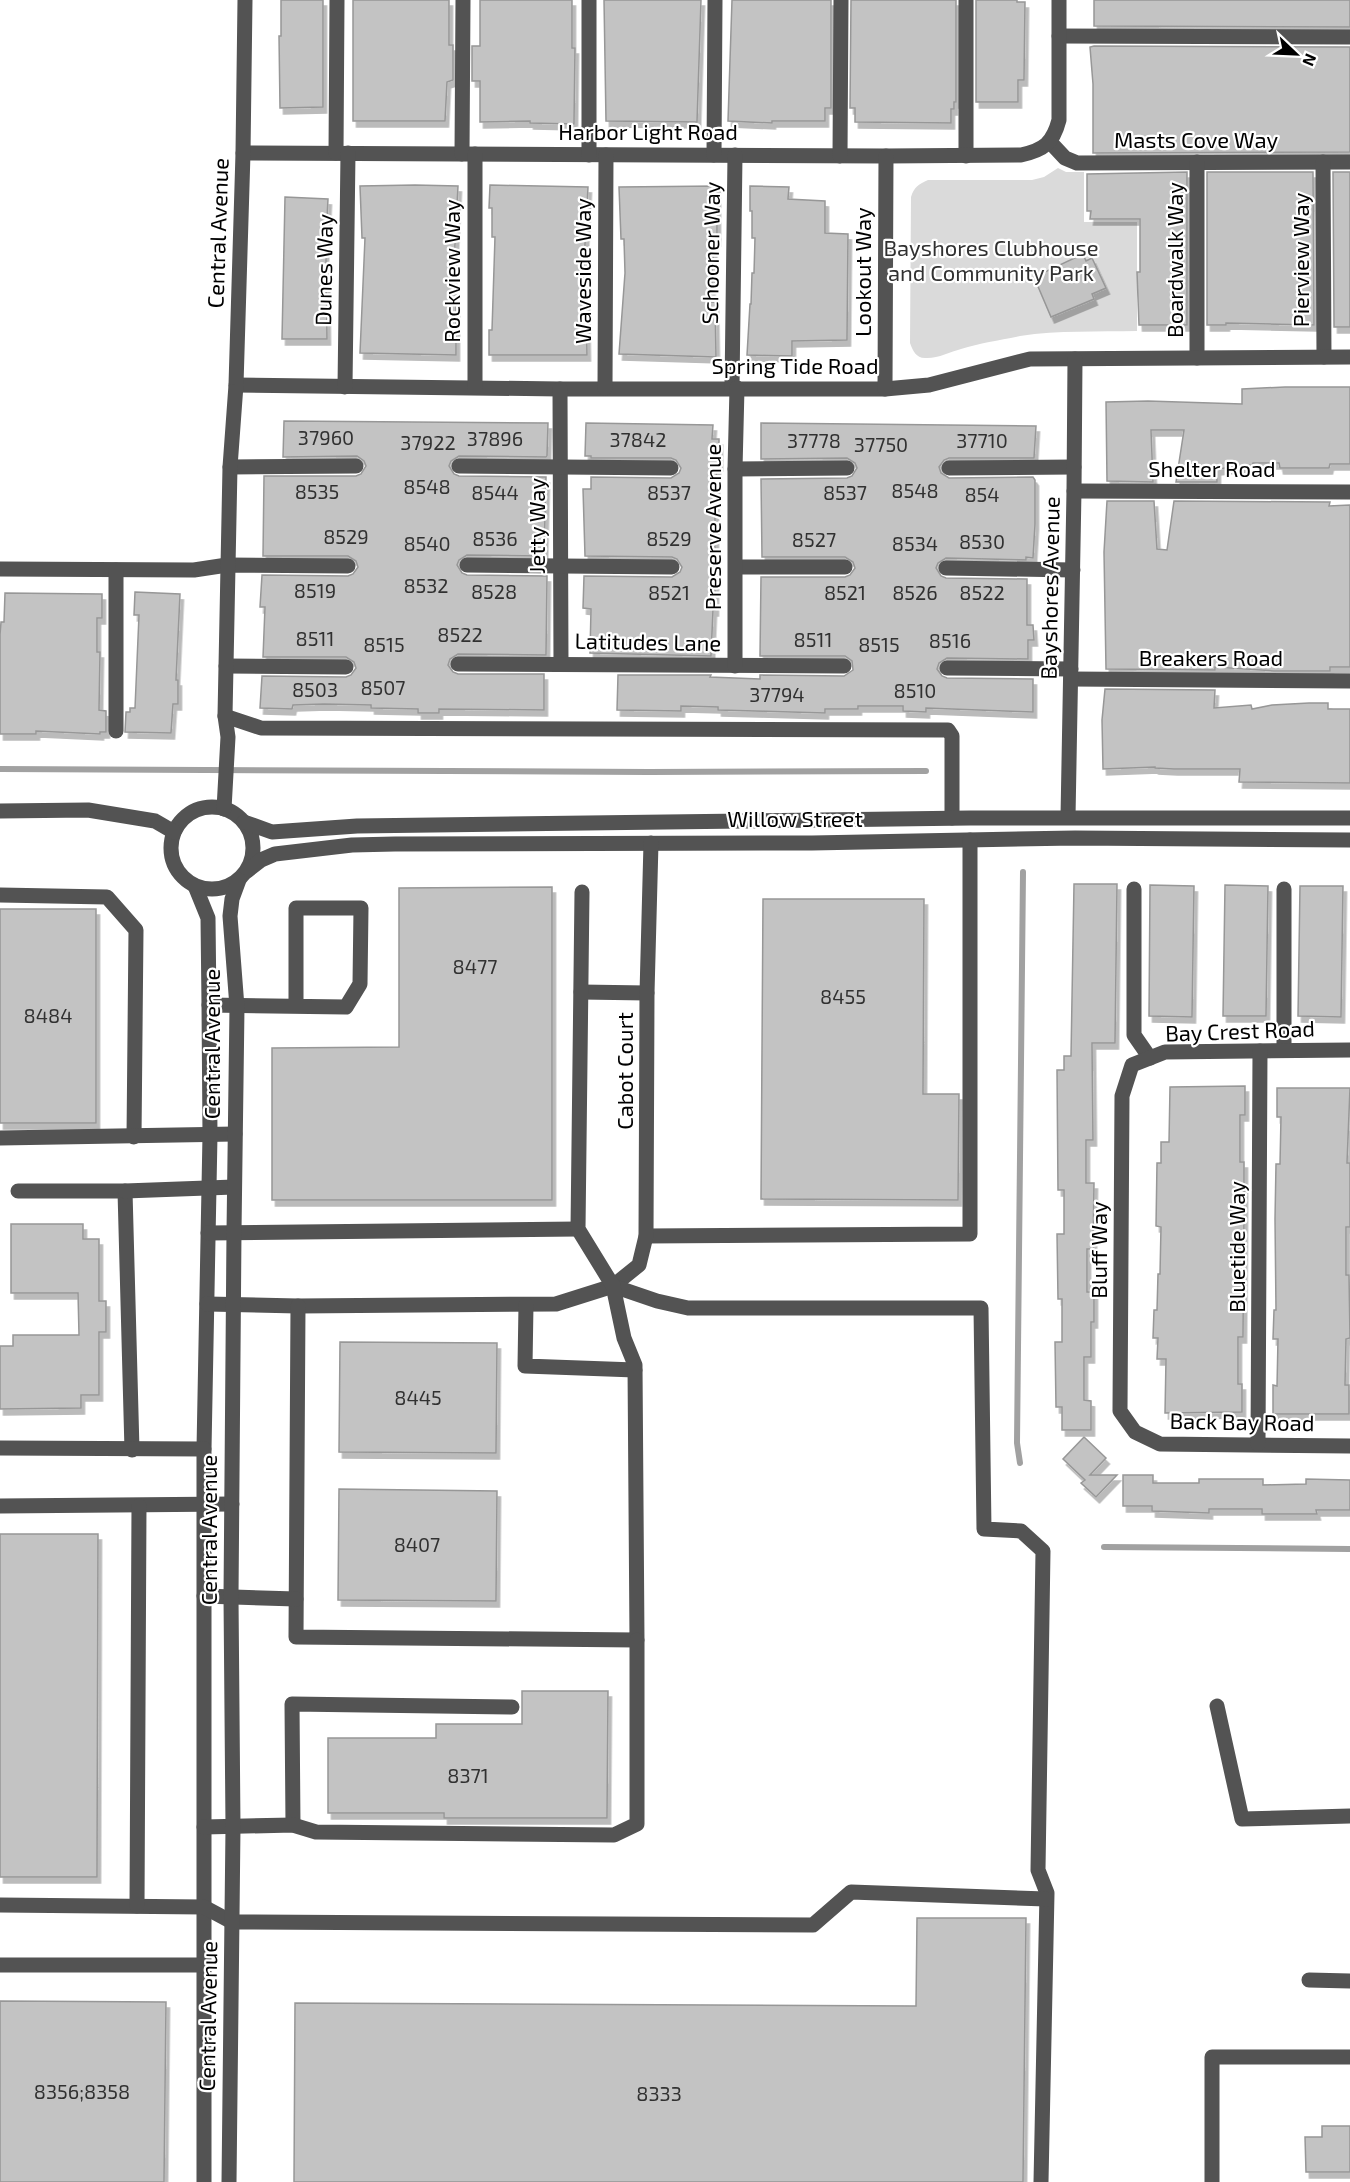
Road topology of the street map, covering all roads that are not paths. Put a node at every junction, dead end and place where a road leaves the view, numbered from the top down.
1 (245, 0) edge
2 (337, 0) edge
3 (463, 0) edge
4 (589, 0) edge
5 (715, 0) edge
6 (841, 0) edge
7 (966, 0) edge
8 (1059, 0) edge
9 (1059, 36) junction
10 (1350, 37) edge
11 (1050, 142) junction
12 (243, 153) junction
13 (342, 153) junction
14 (469, 154) junction
15 (589, 155) junction
16 (606, 155) junction
17 (714, 155) junction
18 (735, 155) junction
19 (840, 156) junction
20 (886, 156) junction
21 (966, 156) junction
22 (1197, 162) junction
23 (1323, 162) junction
24 (1350, 162) edge
25 (1324, 357) junction
26 (1350, 357) edge
27 (1197, 358) junction
28 (1075, 359) junction
29 (236, 386) junction
30 (345, 387) junction
31 (475, 387) junction
32 (606, 388) junction
33 (735, 388) junction
34 (560, 389) junction
35 (885, 389) junction
36 (356, 466) dead end
37 (459, 466) dead end
38 (230, 467) junction
39 (559, 467) junction
40 (1074, 467) junction
41 (671, 468) dead end
42 (848, 468) dead end
43 (949, 468) dead end
44 (735, 469) junction
45 (1074, 491) junction
46 (1350, 492) edge
47 (227, 565) junction
48 (467, 565) dead end
49 (348, 566) dead end
50 (560, 566) junction
51 (672, 567) dead end
52 (736, 567) junction
53 (844, 567) dead end
54 (946, 568) dead end
55 (0, 569) edge
56 (116, 570) junction
57 (1073, 570) junction
58 (458, 664) dead end
59 (561, 664) junction
60 (226, 666) junction
61 (735, 666) junction
62 (844, 666) dead end
63 (346, 667) dead end
64 (947, 668) dead end
65 (1071, 674) junction
66 (1350, 681) edge
67 (225, 716) junction
68 (116, 731) dead end
69 (225, 802) junction
70 (0, 812) edge
71 (1068, 817) junction
72 (952, 818) junction
73 (1350, 818) edge
74 (244, 822) junction
75 (174, 832) junction
76 (970, 840) junction
77 (1350, 840) edge
78 (651, 843) junction
79 (243, 875) junction
80 (195, 886) junction
81 (1134, 889) dead end
82 (1284, 889) dead end
83 (582, 892) dead end
84 (0, 895) edge
85 (581, 992) junction
86 (647, 993) junction
87 (209, 1005) junction
88 (296, 1006) junction
89 (237, 1007) junction
90 (1284, 1050) junction
91 (1350, 1050) edge
92 (1260, 1051) junction
93 (1149, 1058) junction
94 (1132, 1065) joint
95 (235, 1134) junction
96 (210, 1135) junction
97 (134, 1137) junction
98 (0, 1138) edge
99 (234, 1187) junction
100 (209, 1188) junction
101 (18, 1191) dead end
102 (125, 1191) junction
103 (578, 1229) junction
104 (234, 1232) junction
105 (208, 1233) junction
106 (646, 1236) junction
107 (613, 1286) junction
108 (207, 1304) junction
109 (234, 1304) junction
110 (526, 1305) junction
111 (298, 1306) junction
112 (635, 1370) junction
113 (1135, 1432) joint
114 (1258, 1444) junction
115 (1350, 1446) edge
116 (0, 1448) edge
117 (132, 1449) junction
118 (204, 1449) junction
119 (232, 1504) junction
120 (204, 1505) junction
121 (0, 1506) edge
122 (139, 1506) junction
123 (204, 1596) junction
124 (231, 1597) junction
125 (296, 1599) junction
126 (637, 1640) junction
127 (1217, 1706) dead end
128 (512, 1707) dead end
129 (1350, 1816) edge
130 (293, 1824) junction
131 (204, 1827) junction
132 (232, 1827) junction
133 (1046, 1899) junction
134 (0, 1905) edge
135 (137, 1906) junction
136 (204, 1907) junction
137 (232, 1922) junction
138 (0, 1965) edge
139 (204, 1965) junction
140 (1309, 1980) dead end
141 (1350, 1981) edge
142 (1350, 2057) edge
143 (204, 2182) edge
144 (229, 2182) edge
145 (1041, 2182) edge
146 (1212, 2182) edge

1 - 12 street, Central Avenue
2 - 13 street, Dunes Way
3 - 14 street, Rockview Way
4 - 15 street
5 - 17 street
6 - 19 street
7 - 21 street
8 - 9 street
9 - 10 street
9 - 11 street
11 - 21 street, Harbor Light Road
11 - 22 street, Masts Cove Way
12 - 13 street, Harbor Light Road
12 - 29 street, Central Avenue
13 - 14 street, Harbor Light Road
13 - 30 street, Dunes Way
14 - 15 street, Harbor Light Road
14 - 31 street, Rockview Way
15 - 16 street, Harbor Light Road
16 - 17 street, Harbor Light Road
16 - 32 street, Waveside Way
17 - 18 street, Harbor Light Road
18 - 19 street, Harbor Light Road
18 - 33 street, Schooner Way
19 - 20 street, Harbor Light Road
20 - 21 street, Harbor Light Road
20 - 35 street, Lookout Way
22 - 23 street, Masts Cove Way
22 - 27 street, Boardwalk Way
23 - 24 street, Masts Cove Way
23 - 25 street, Pierview Way
25 - 26 street, Spring Tide Road
25 - 27 street, Spring Tide Road
27 - 28 street, Spring Tide Road
28 - 35 street, Spring Tide Road
28 - 40 street, Bayshores Avenue
29 - 30 street, Spring Tide Road
29 - 38 street, Central Avenue
30 - 31 street, Spring Tide Road
31 - 34 street, Spring Tide Road
32 - 33 street, Spring Tide Road
32 - 34 street, Spring Tide Road
33 - 35 street, Spring Tide Road
33 - 44 street, Preserve Avenue
34 - 39 street, Jetty Way
36 - 38 street
37 - 39 street
38 - 47 street, Central Avenue
39 - 41 street
39 - 50 street, Jetty Way
40 - 43 street
40 - 45 street, Bayshores Avenue
42 - 44 street
44 - 52 street, Preserve Avenue
45 - 46 street, Shelter Road
45 - 57 street, Bayshores Avenue
47 - 49 street
47 - 56 street
47 - 60 street, Central Avenue
48 - 50 street
50 - 51 street
50 - 59 street, Jetty Way
52 - 53 street
52 - 61 street, Preserve Avenue
54 - 57 street
55 - 56 street
56 - 68 street
57 - 65 street, Bayshores Avenue
58 - 59 street, Latitudes Lane
59 - 61 street, Latitudes Lane
60 - 63 street
60 - 67 street, Central Avenue
61 - 62 street, Latitudes Lane
64 - 65 street, Breakers Road
65 - 66 street, Breakers Road
65 - 71 street, Bayshores Avenue
67 - 69 street, Central Avenue
67 - 72 street
69 - 74 street
69 - 75 street
70 - 75 street
71 - 72 street, Willow Street
71 - 73 street, Willow Street
72 - 74 street, Willow Street
74 - 79 street
75 - 80 street
76 - 77 street, Willow Street
76 - 78 street, Willow Street
76 - 106 street
78 - 79 street, Willow Street
78 - 86 street, Cabot Court
79 - 80 street
79 - 89 street, Central Avenue
80 - 87 street, Central Avenue
81 - 93 street
82 - 90 street
83 - 85 street
84 - 97 street
85 - 86 street
85 - 103 street
86 - 106 street, Cabot Court
87 - 89 street
87 - 96 street, Central Avenue
88 - 88 street
88 - 89 street
89 - 95 street, Central Avenue
90 - 91 street, Bay Crest Road
90 - 92 street, Bay Crest Road
92 - 93 street, Bay Crest Road
92 - 114 street, Bluetide Way
93 - 94 street, Bay Crest Road
94 - 113 street, Bluff Way
95 - 96 street
95 - 99 street, Central Avenue
96 - 97 street
96 - 100 street, Central Avenue
97 - 98 street
99 - 100 street
99 - 104 street, Central Avenue
100 - 102 street
100 - 105 street, Central Avenue
101 - 102 street
102 - 117 street
103 - 104 street
103 - 107 street
104 - 105 street
104 - 109 street, Central Avenue
105 - 108 street, Central Avenue
106 - 107 street, Cabot Court
107 - 110 street
107 - 112 street
107 - 133 street
108 - 109 street
108 - 118 street, Central Avenue
109 - 111 street
109 - 119 street, Central Avenue
110 - 111 street
110 - 112 street
111 - 125 street
112 - 126 street
113 - 114 street, Back Bay Road
114 - 115 street, Back Bay Road
116 - 117 street
117 - 118 street
118 - 120 street, Central Avenue
119 - 120 street
119 - 124 street, Central Avenue
120 - 122 street
120 - 123 street, Central Avenue
121 - 122 street
122 - 135 street
123 - 124 street
123 - 131 street, Central Avenue
124 - 125 street
124 - 132 street, Central Avenue
125 - 126 street
126 - 130 street
127 - 129 street
128 - 130 street
130 - 132 street
131 - 132 street
131 - 136 street, Central Avenue
132 - 137 street, Central Avenue
133 - 137 street
133 - 145 street
134 - 135 street
135 - 136 street
136 - 137 street
136 - 139 street, Central Avenue
137 - 144 street, Central Avenue
138 - 139 street
139 - 143 street, Central Avenue
140 - 141 street
142 - 146 street

